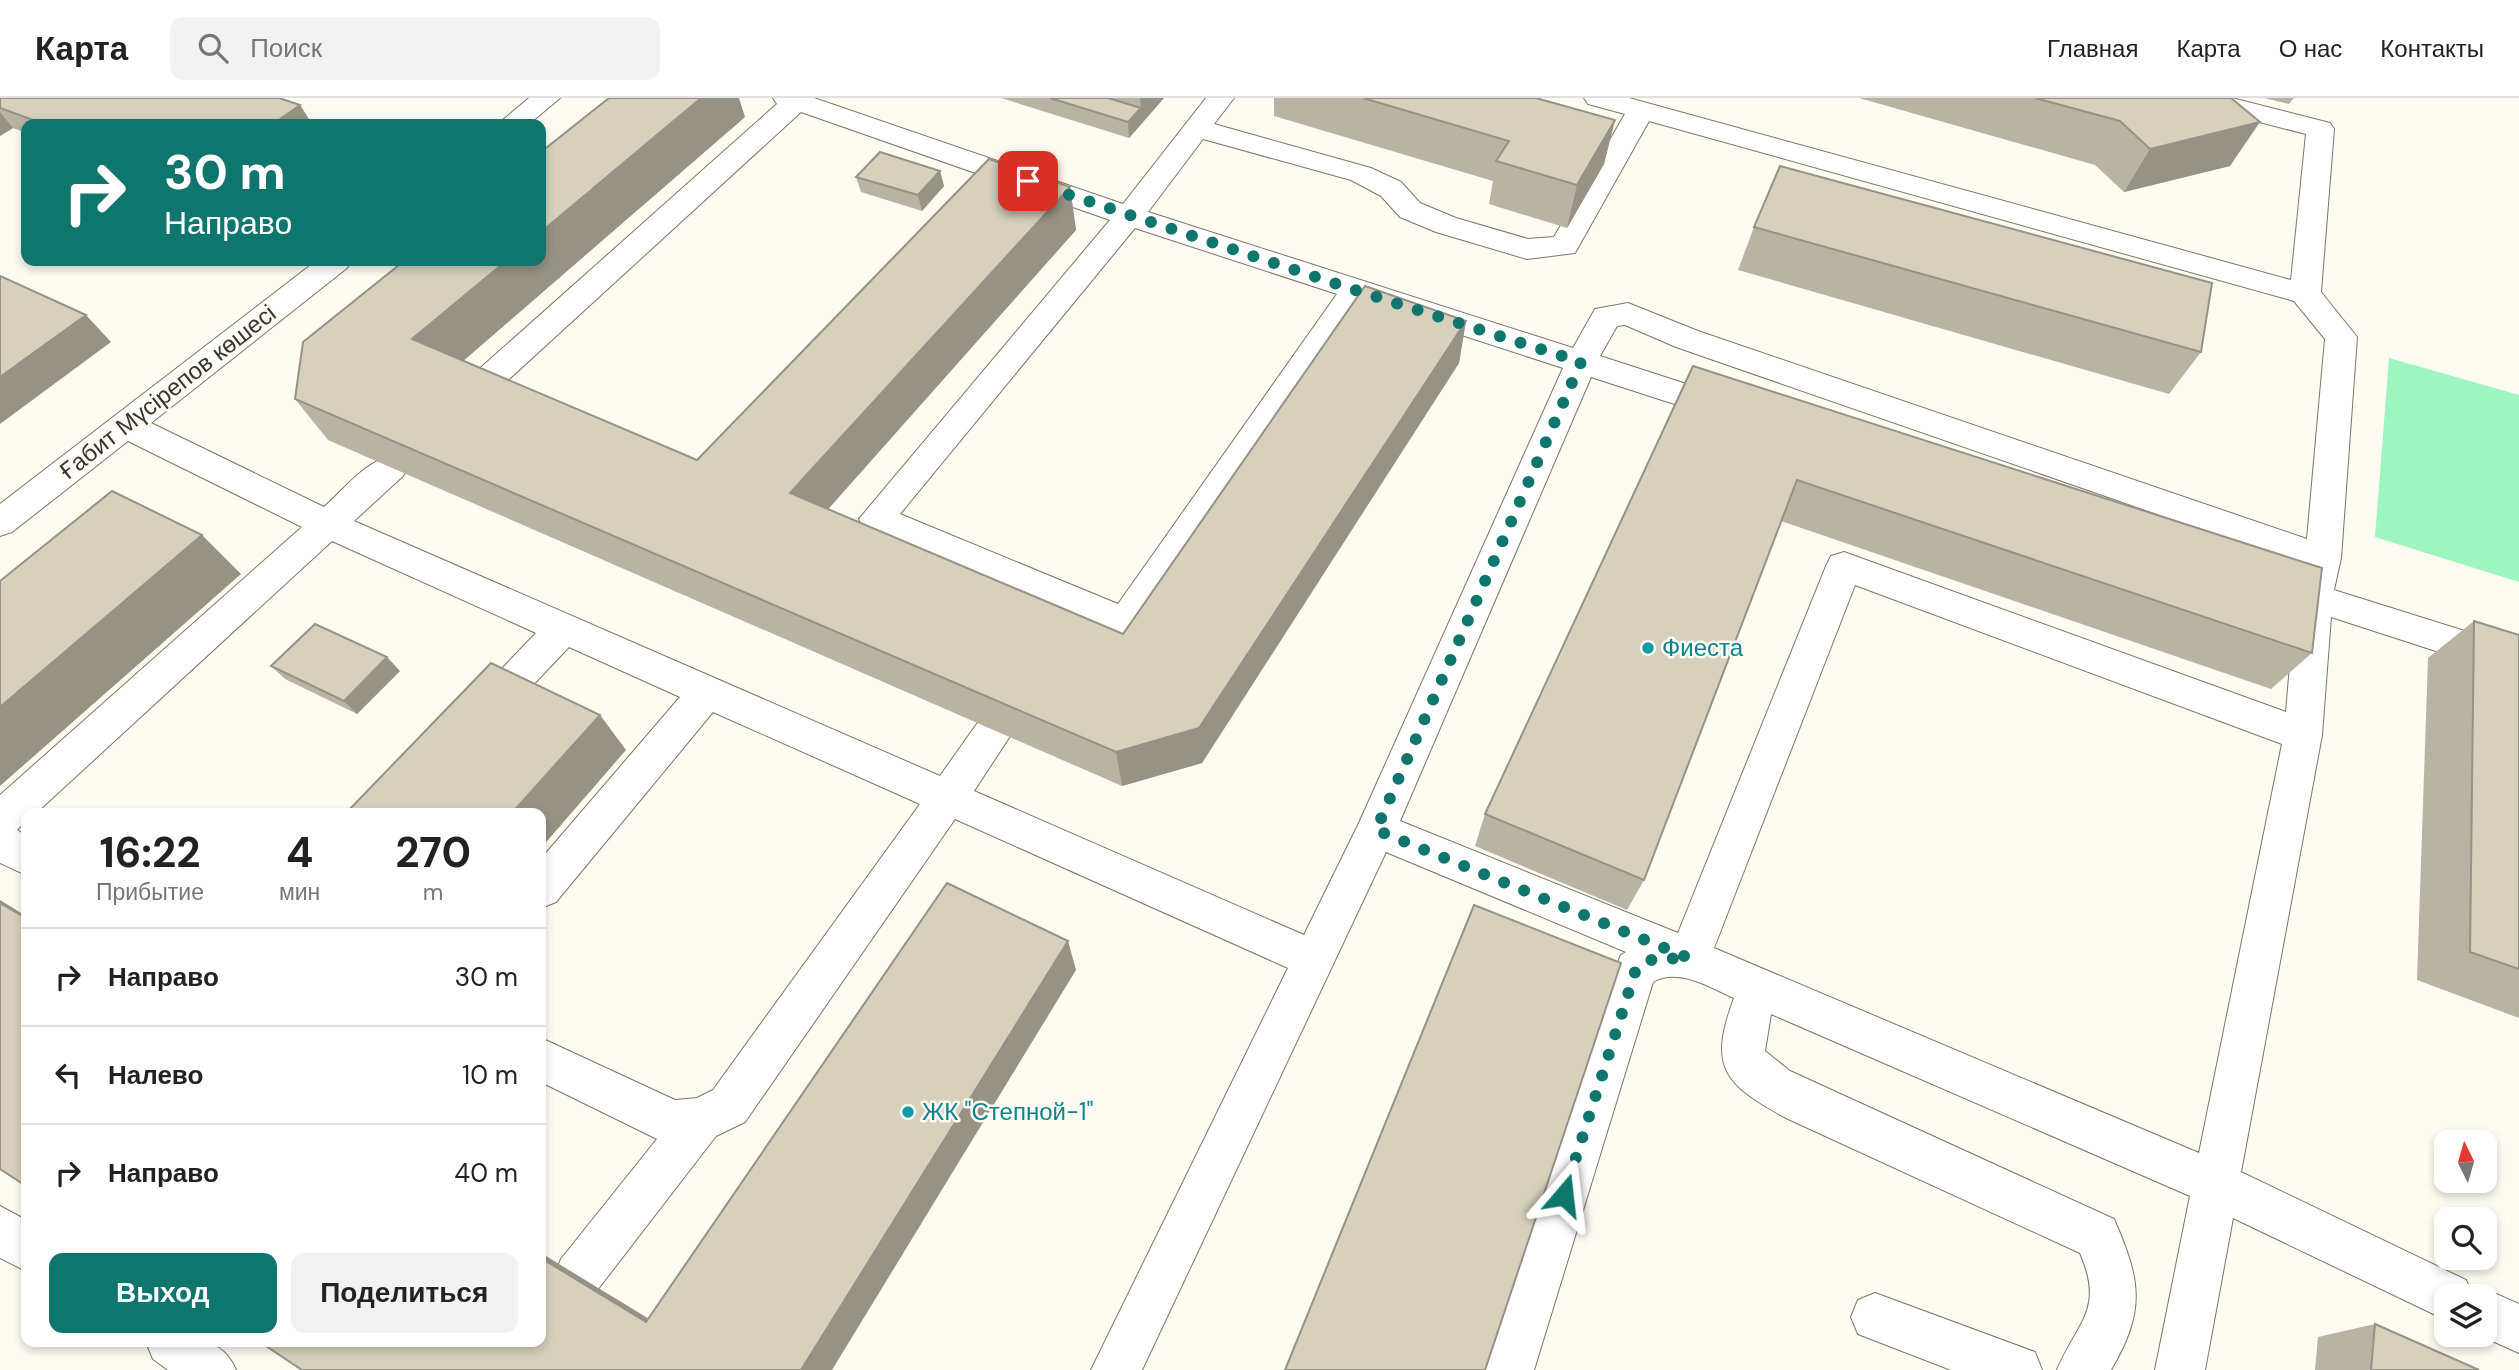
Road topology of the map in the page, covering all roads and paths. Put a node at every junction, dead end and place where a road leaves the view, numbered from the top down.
1 (546, 98) edge
2 (1220, 98) edge
3 (1598, 98) edge
4 (2199, 98) edge
5 (2325, 98) edge
6 (791, 100) edge
7 (1641, 111) junction
8 (519, 119) edge
9 (1197, 128) junction
10 (2320, 129) junction
11 (1129, 216) junction
12 (330, 266) edge
13 (1355, 290) junction
14 (2305, 294) junction
15 (1581, 362) junction
16 (471, 395) edge
17 (1765, 421) edge
18 (125, 425) junction
19 (391, 467) edge
20 (0, 523) edge
21 (327, 524) junction
22 (2323, 558) junction
23 (2236, 572) edge
24 (2314, 598) junction
25 (564, 628) junction
26 (2519, 663) edge
27 (707, 692) junction
28 (995, 730) edge
29 (2303, 735) junction
30 (461, 736) edge
31 (946, 797) junction
32 (0, 820) edge
33 (1376, 830) junction
34 (0, 842) edge
35 (21, 854) edge
36 (546, 883) edge
37 (1689, 958) junction
38 (1312, 959) junction
39 (1759, 987) junction
40 (546, 1061) edge
41 (700, 1120) junction
42 (2214, 1183) junction
43 (0, 1230) edge
44 (21, 1244) edge
45 (578, 1276) dead end
46 (2434, 1290) edge
47 (1875, 1317) dead end
48 (2497, 1319) edge
49 (2519, 1329) edge
50 (177, 1347) edge
51 (211, 1370) edge
52 (1116, 1370) edge
53 (1509, 1370) edge
54 (2017, 1370) edge
55 (2082, 1370) edge
56 (2180, 1370) edge

1 - 8 street
2 - 9 street
3 - 7 street
4 - 10 street
5 - 10 street
6 - 11 street
6 - 16 street
7 - 9 street
7 - 14 street
9 - 11 street
10 - 14 street
11 - 13 street
11 - 13 street
12 - 18 street, Ғабит Мүсірепов көшесі
13 - 15 street
14 - 22 street
15 - 17 street
15 - 22 street
15 - 33 street
18 - 20 street, Ғабит Мүсірепов көшесі
18 - 21 street
19 - 21 street
21 - 25 street
21 - 32 street
22 - 24 street
23 - 24 street
24 - 26 street
24 - 29 street
25 - 27 street
25 - 30 street
27 - 31 street
27 - 36 street
28 - 31 street
29 - 37 street
29 - 42 street
31 - 38 street
31 - 41 street
33 - 37 street
33 - 38 street
34 - 35 street
37 - 39 street
37 - 53 street
38 - 52 street
39 - 42 street
39 - 55 street
40 - 41 street
41 - 45 street
42 - 46 street
42 - 56 street
43 - 44 street
47 - 54 street
48 - 49 street
50 - 51 street

